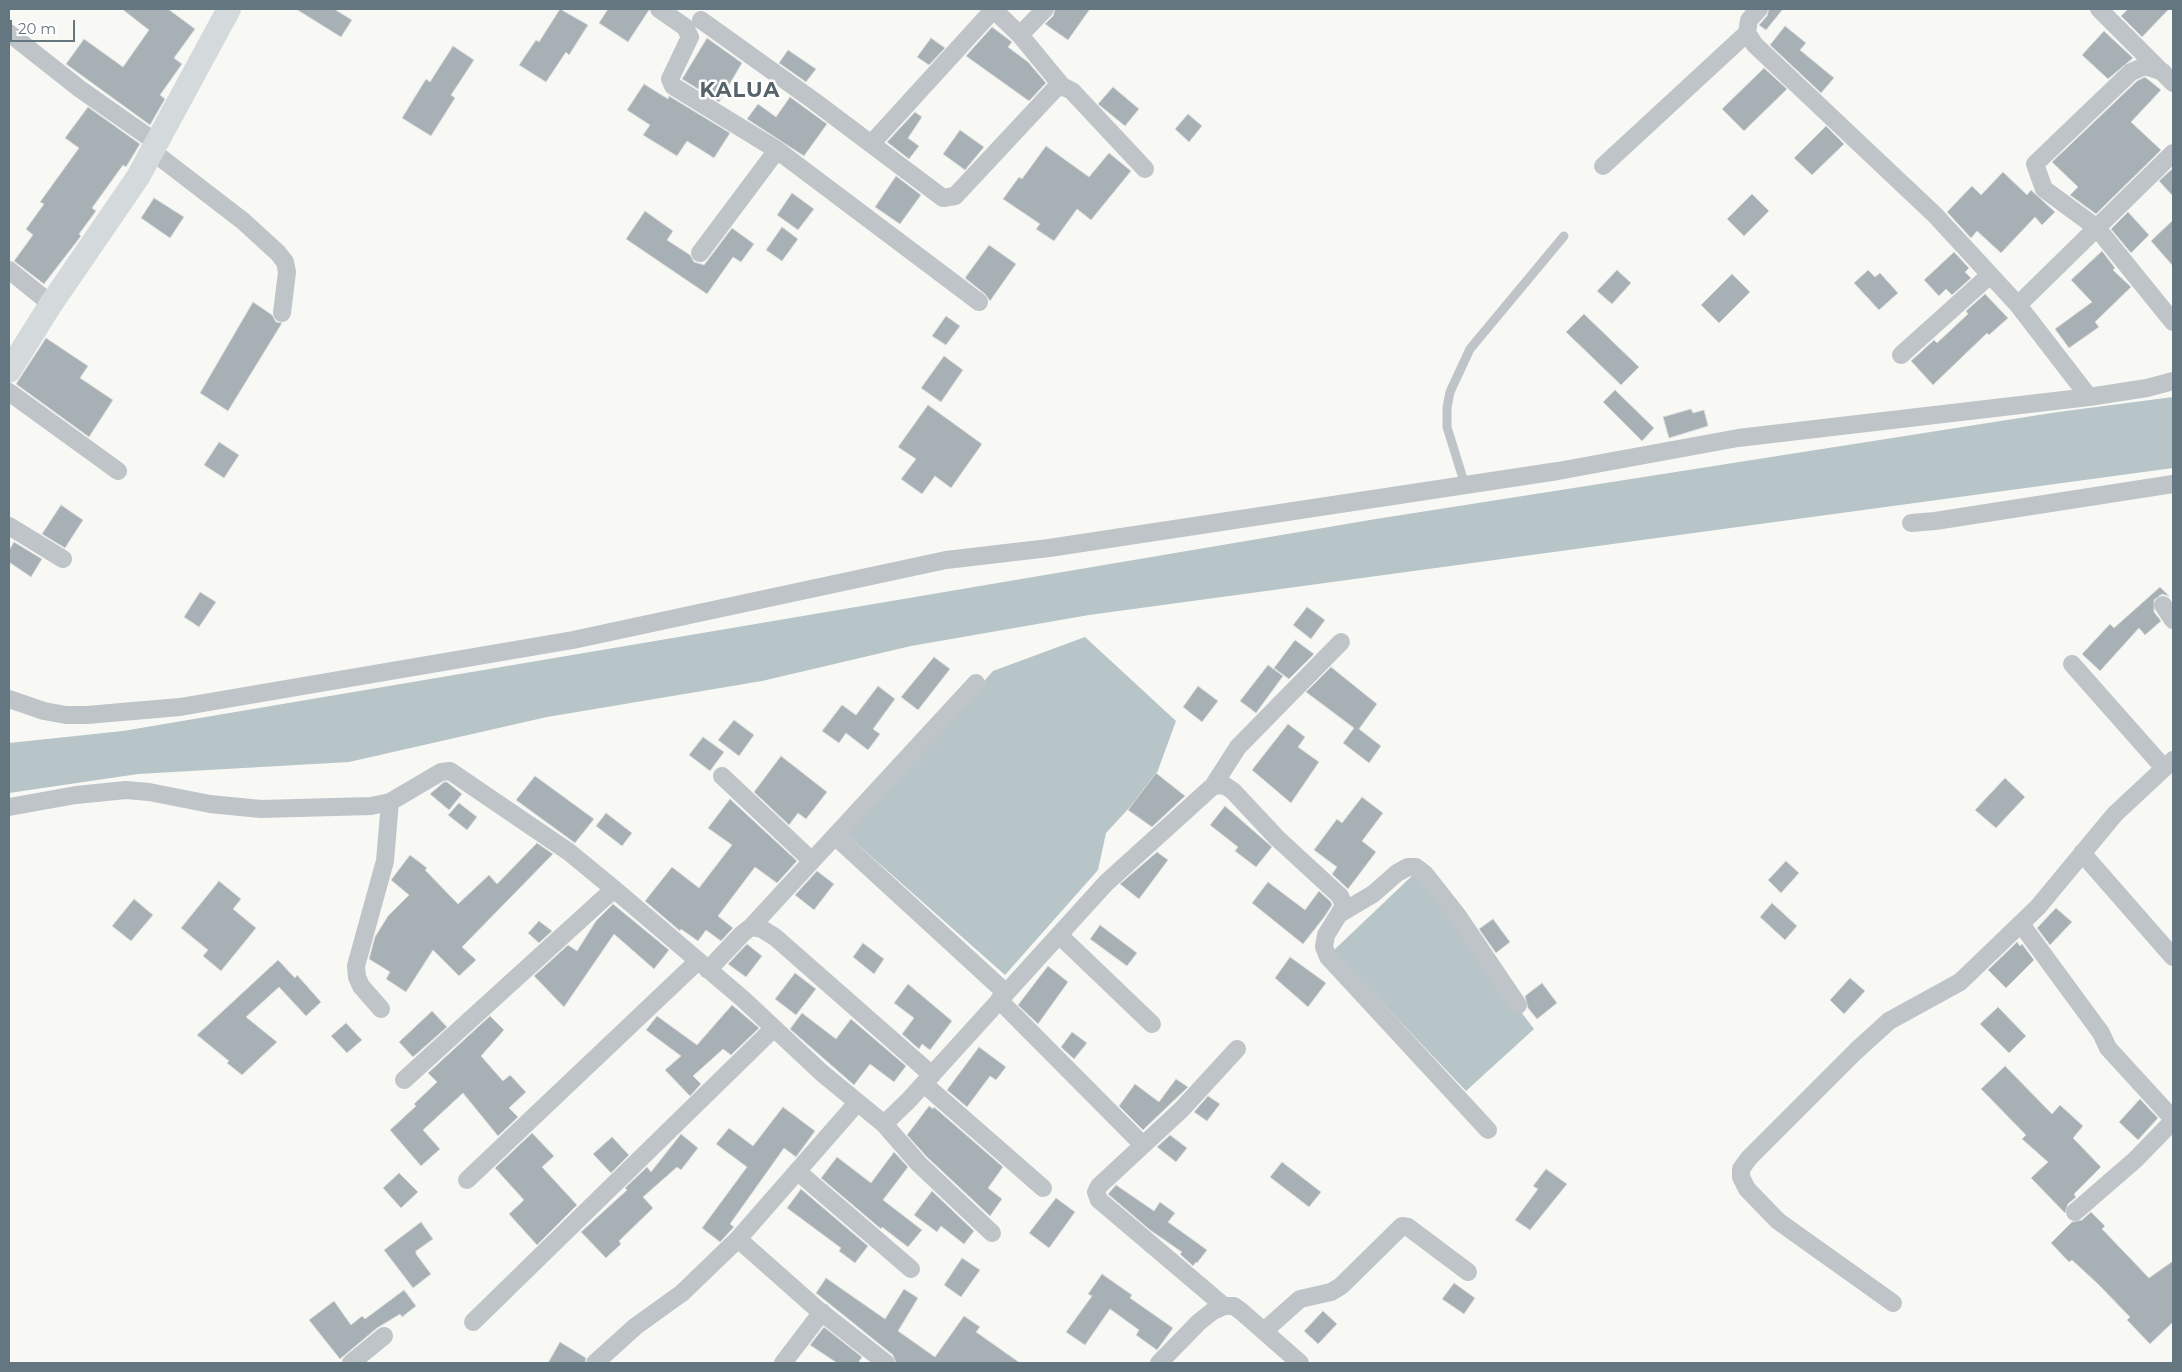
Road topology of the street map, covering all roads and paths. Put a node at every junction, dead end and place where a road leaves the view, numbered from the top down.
1 (229, 9) edge
2 (659, 9) edge
3 (993, 9) edge
4 (1045, 9) edge
5 (1759, 9) edge
6 (2099, 9) edge
7 (704, 14) edge
8 (9, 33) edge
9 (1747, 33) junction
10 (1020, 35) junction
11 (690, 37) junction
12 (2168, 78) edge
13 (1062, 86) junction
14 (871, 144) junction
15 (154, 147) junction
16 (777, 150) junction
17 (2173, 153) edge
18 (1603, 166) dead end
19 (1145, 168) dead end
20 (2097, 228) junction
21 (1564, 236) dead end
22 (700, 253) dead end
23 (9, 270) edge
24 (1990, 275) junction
25 (978, 302) dead end
26 (50, 304) junction
27 (2018, 305) junction
28 (282, 314) dead end
29 (2173, 322) edge
30 (1901, 355) dead end
31 (9, 371) edge
32 (2173, 380) edge
33 (9, 392) edge
34 (2089, 398) junction
35 (118, 471) dead end
36 (2173, 484) edge
37 (1465, 485) junction
38 (1910, 523) dead end
39 (9, 526) edge
40 (63, 559) dead end
41 (2163, 605) dead end
42 (2173, 620) edge
43 (1340, 642) dead end
44 (2072, 664) dead end
45 (976, 683) dead end
46 (9, 699) edge
47 (2168, 764) edge
48 (722, 776) dead end
49 (1214, 786) junction
50 (390, 802) junction
51 (9, 807) edge
52 (835, 836) junction
53 (2082, 853) junction
54 (812, 861) junction
55 (614, 889) junction
56 (1341, 913) junction
57 (2021, 924) junction
58 (751, 927) junction
59 (1058, 935) junction
60 (2173, 957) edge
61 (703, 966) junction
62 (1002, 996) junction
63 (1518, 1005) dead end
64 (381, 1009) dead end
65 (1152, 1024) dead end
66 (773, 1029) junction
67 (1237, 1049) dead end
68 (404, 1080) dead end
69 (928, 1080) junction
70 (857, 1103) junction
71 (2173, 1120) edge
72 (884, 1124) junction
73 (1488, 1130) dead end
74 (1143, 1145) junction
75 (797, 1172) junction
76 (467, 1180) dead end
77 (1043, 1188) dead end
78 (2075, 1212) dead end
79 (992, 1233) dead end
80 (738, 1239) junction
81 (910, 1269) dead end
82 (1468, 1272) dead end
83 (1893, 1303) dead end
84 (1224, 1306) junction
85 (822, 1312) junction
86 (473, 1322) dead end
87 (1264, 1331) junction
88 (384, 1336) dead end
89 (351, 1363) edge
90 (595, 1363) edge
91 (784, 1363) edge
92 (886, 1363) edge
93 (1159, 1363) edge
94 (1300, 1363) edge

1 - 15 street
2 - 11 street
3 - 10 street
3 - 14 street
4 - 10 street
5 - 9 street
6 - 12 street
7 - 11 street
7 - 14 street
8 - 15 street
9 - 18 street
9 - 24 street
10 - 13 street
11 - 16 street
12 - 20 street
13 - 14 street
13 - 19 street
15 - 26 street
15 - 28 street
16 - 22 street
16 - 25 street
17 - 20 street
20 - 27 street
20 - 29 street
21 - 37 lane
23 - 26 street
24 - 27 street
24 - 30 street
26 - 31 street
27 - 34 street
32 - 34 street
33 - 35 street
34 - 37 street
36 - 38 street
37 - 46 street
39 - 40 street
41 - 42 street
43 - 49 street
44 - 47 street
45 - 52 street
47 - 53 street
48 - 54 street
49 - 56 street
49 - 59 street
50 - 51 street
50 - 55 street
50 - 64 street
52 - 54 street
52 - 62 street
53 - 57 street
53 - 60 street
54 - 58 street
55 - 61 street
55 - 68 street
56 - 63 street
56 - 73 street
57 - 71 street
57 - 83 street
58 - 61 street
58 - 69 street
59 - 62 street
59 - 65 street
61 - 66 street
61 - 76 street
62 - 69 street
62 - 74 street
66 - 70 street
66 - 86 street
67 - 74 street
69 - 72 street
69 - 77 street
70 - 72 street
70 - 75 street
71 - 78 street
72 - 79 street
74 - 84 street
75 - 80 street
75 - 81 street
80 - 85 street
80 - 90 street
82 - 87 street
84 - 87 street
84 - 93 street
85 - 91 street
85 - 92 street
87 - 94 street
88 - 89 street

